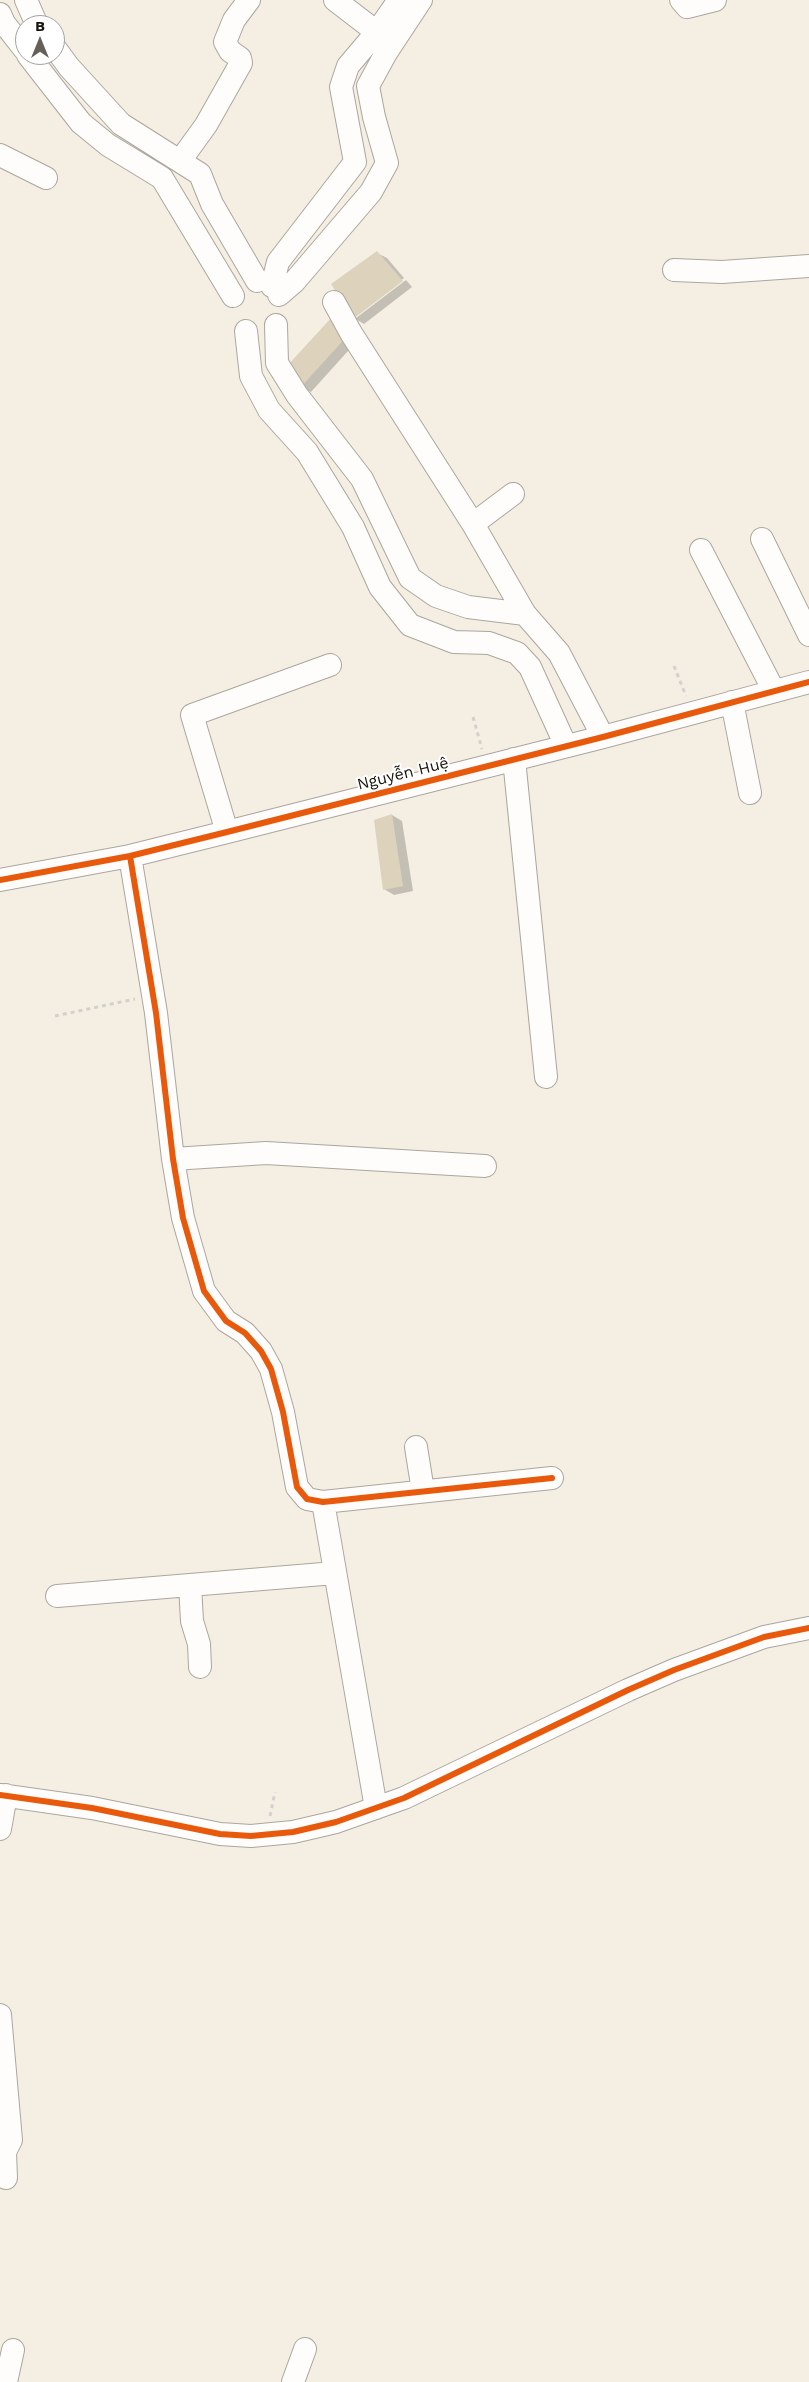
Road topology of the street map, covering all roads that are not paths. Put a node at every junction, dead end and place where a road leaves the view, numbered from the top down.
1 (26, 0) edge
2 (250, 0) edge
3 (335, 0) edge
4 (399, 0) edge
5 (421, 0) edge
6 (681, 0) edge
7 (715, 0) edge
8 (0, 14) edge
9 (33, 15) edge
10 (15, 37) edge
11 (384, 38) junction
12 (65, 62) edge
13 (36, 65) edge
14 (0, 154) edge
15 (180, 161) junction
16 (46, 178) dead end
17 (809, 266) edge
18 (674, 270) dead end
19 (269, 287) junction
20 (233, 296) junction
21 (334, 302) dead end
22 (276, 325) junction
23 (246, 331) junction
24 (513, 494) dead end
25 (473, 524) junction
26 (762, 539) dead end
27 (701, 550) dead end
28 (525, 614) junction
29 (809, 635) edge
30 (330, 665) dead end
31 (809, 682) edge
32 (774, 691) junction
33 (732, 702) junction
34 (603, 738) junction
35 (566, 746) junction
36 (514, 759) junction
37 (750, 793) dead end
38 (227, 832) junction
39 (130, 856) junction
40 (0, 880) edge
41 (546, 1077) dead end
42 (173, 1159) junction
43 (485, 1166) dead end
44 (416, 1447) dead end
45 (552, 1478) dead end
46 (423, 1491) junction
47 (323, 1502) junction
48 (336, 1573) junction
49 (190, 1585) junction
50 (56, 1596) dead end
51 (809, 1628) edge
52 (200, 1667) dead end
53 (3, 1795) edge
54 (376, 1808) junction
55 (0, 1829) edge
56 (0, 2015) edge
57 (6, 2178) dead end
58 (306, 2349) dead end
59 (12, 2350) dead end
60 (6, 2382) edge
61 (293, 2382) edge

1 - 9 street
2 - 15 street
3 - 11 street
4 - 11 street
5 - 11 street
6 - 7 street
8 - 10 street
11 - 19 street
11 - 19 street
12 - 15 street
13 - 20 street
14 - 16 street
15 - 19 street
17 - 18 street
19 - 20 street
19 - 22 street
20 - 23 street
21 - 25 street
22 - 23 street
22 - 28 street
23 - 35 street
24 - 25 street
25 - 28 street
26 - 29 street
27 - 32 street
28 - 34 street
30 - 38 street
31 - 32 street, Nguyễn Huệ
32 - 33 street, Nguyễn Huệ
33 - 34 street, Nguyễn Huệ
33 - 37 street
34 - 35 street, Nguyễn Huệ
35 - 36 street, Nguyễn Huệ
36 - 38 street, Nguyễn Huệ
36 - 41 street
38 - 39 street, Nguyễn Huệ
39 - 40 street, Nguyễn Huệ
39 - 42 street
42 - 43 street
42 - 47 street
44 - 46 street
45 - 46 street
46 - 47 street
47 - 48 street
48 - 49 street
48 - 54 street
49 - 50 street
49 - 52 street
51 - 54 street
53 - 54 street
53 - 55 street
56 - 57 street
58 - 61 street
59 - 60 street

